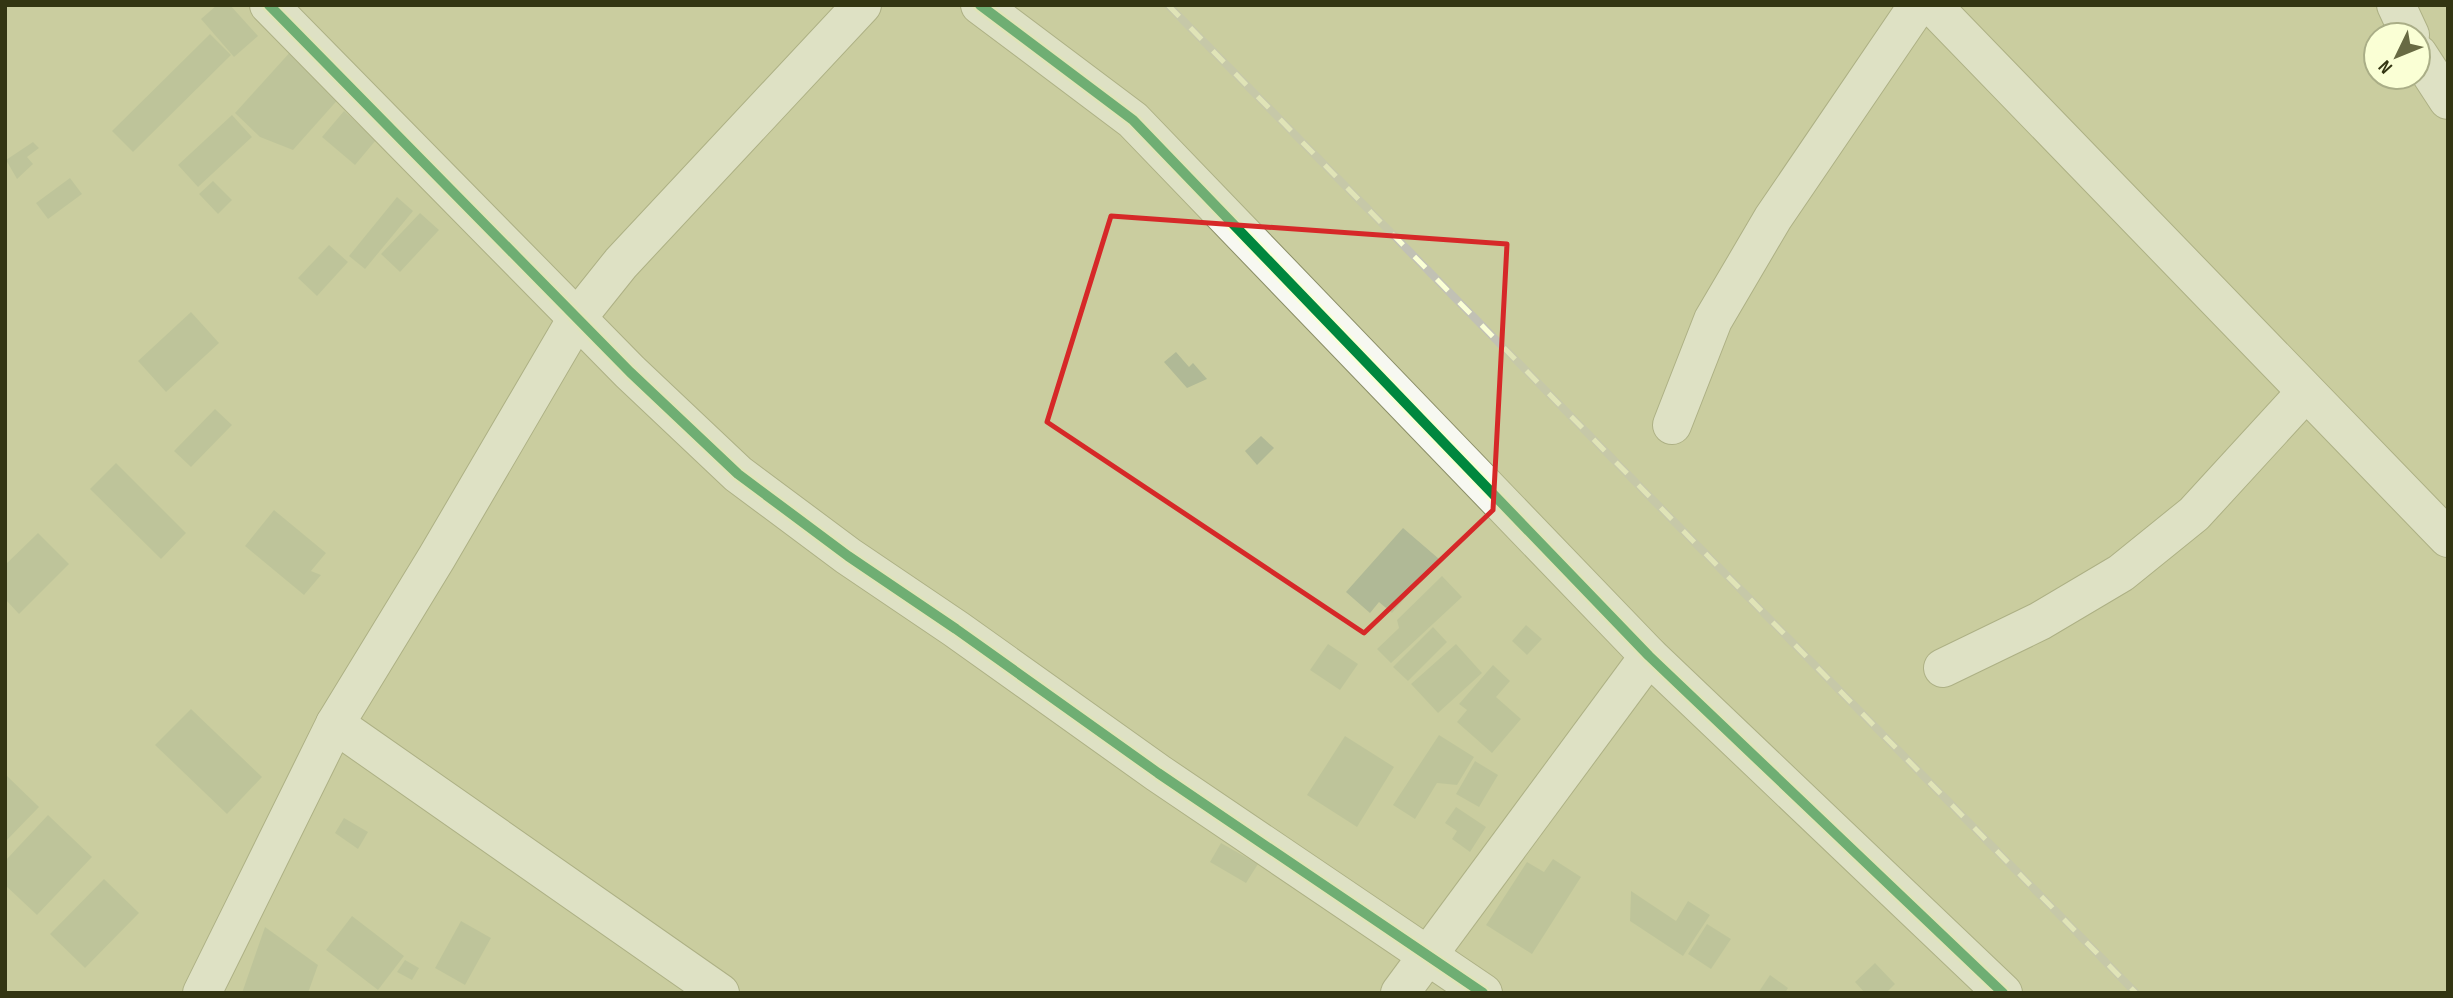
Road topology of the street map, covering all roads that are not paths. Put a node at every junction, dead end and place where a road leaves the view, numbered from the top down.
1 (269, 5) edge
2 (862, 5) edge
3 (980, 5) edge
4 (1918, 5) edge
5 (1932, 5) edge
6 (2396, 5) edge
7 (2403, 21) edge
8 (2432, 73) edge
9 (2444, 90) edge
10 (577, 318) junction
11 (2305, 393) junction
12 (1672, 425) dead end
13 (2448, 538) edge
14 (1650, 656) junction
15 (1943, 668) dead end
16 (335, 724) junction
17 (1428, 956) junction
18 (202, 993) edge
19 (720, 993) edge
20 (1400, 993) edge
21 (1483, 993) edge
22 (2003, 993) edge

1 - 10 street
2 - 10 street
3 - 14 street
4 - 12 street
5 - 11 street
6 - 7 street
8 - 9 street
10 - 16 street
10 - 17 street
11 - 13 street
11 - 15 street
14 - 17 street
14 - 22 street
16 - 18 street
16 - 19 street
17 - 20 street
17 - 21 street

